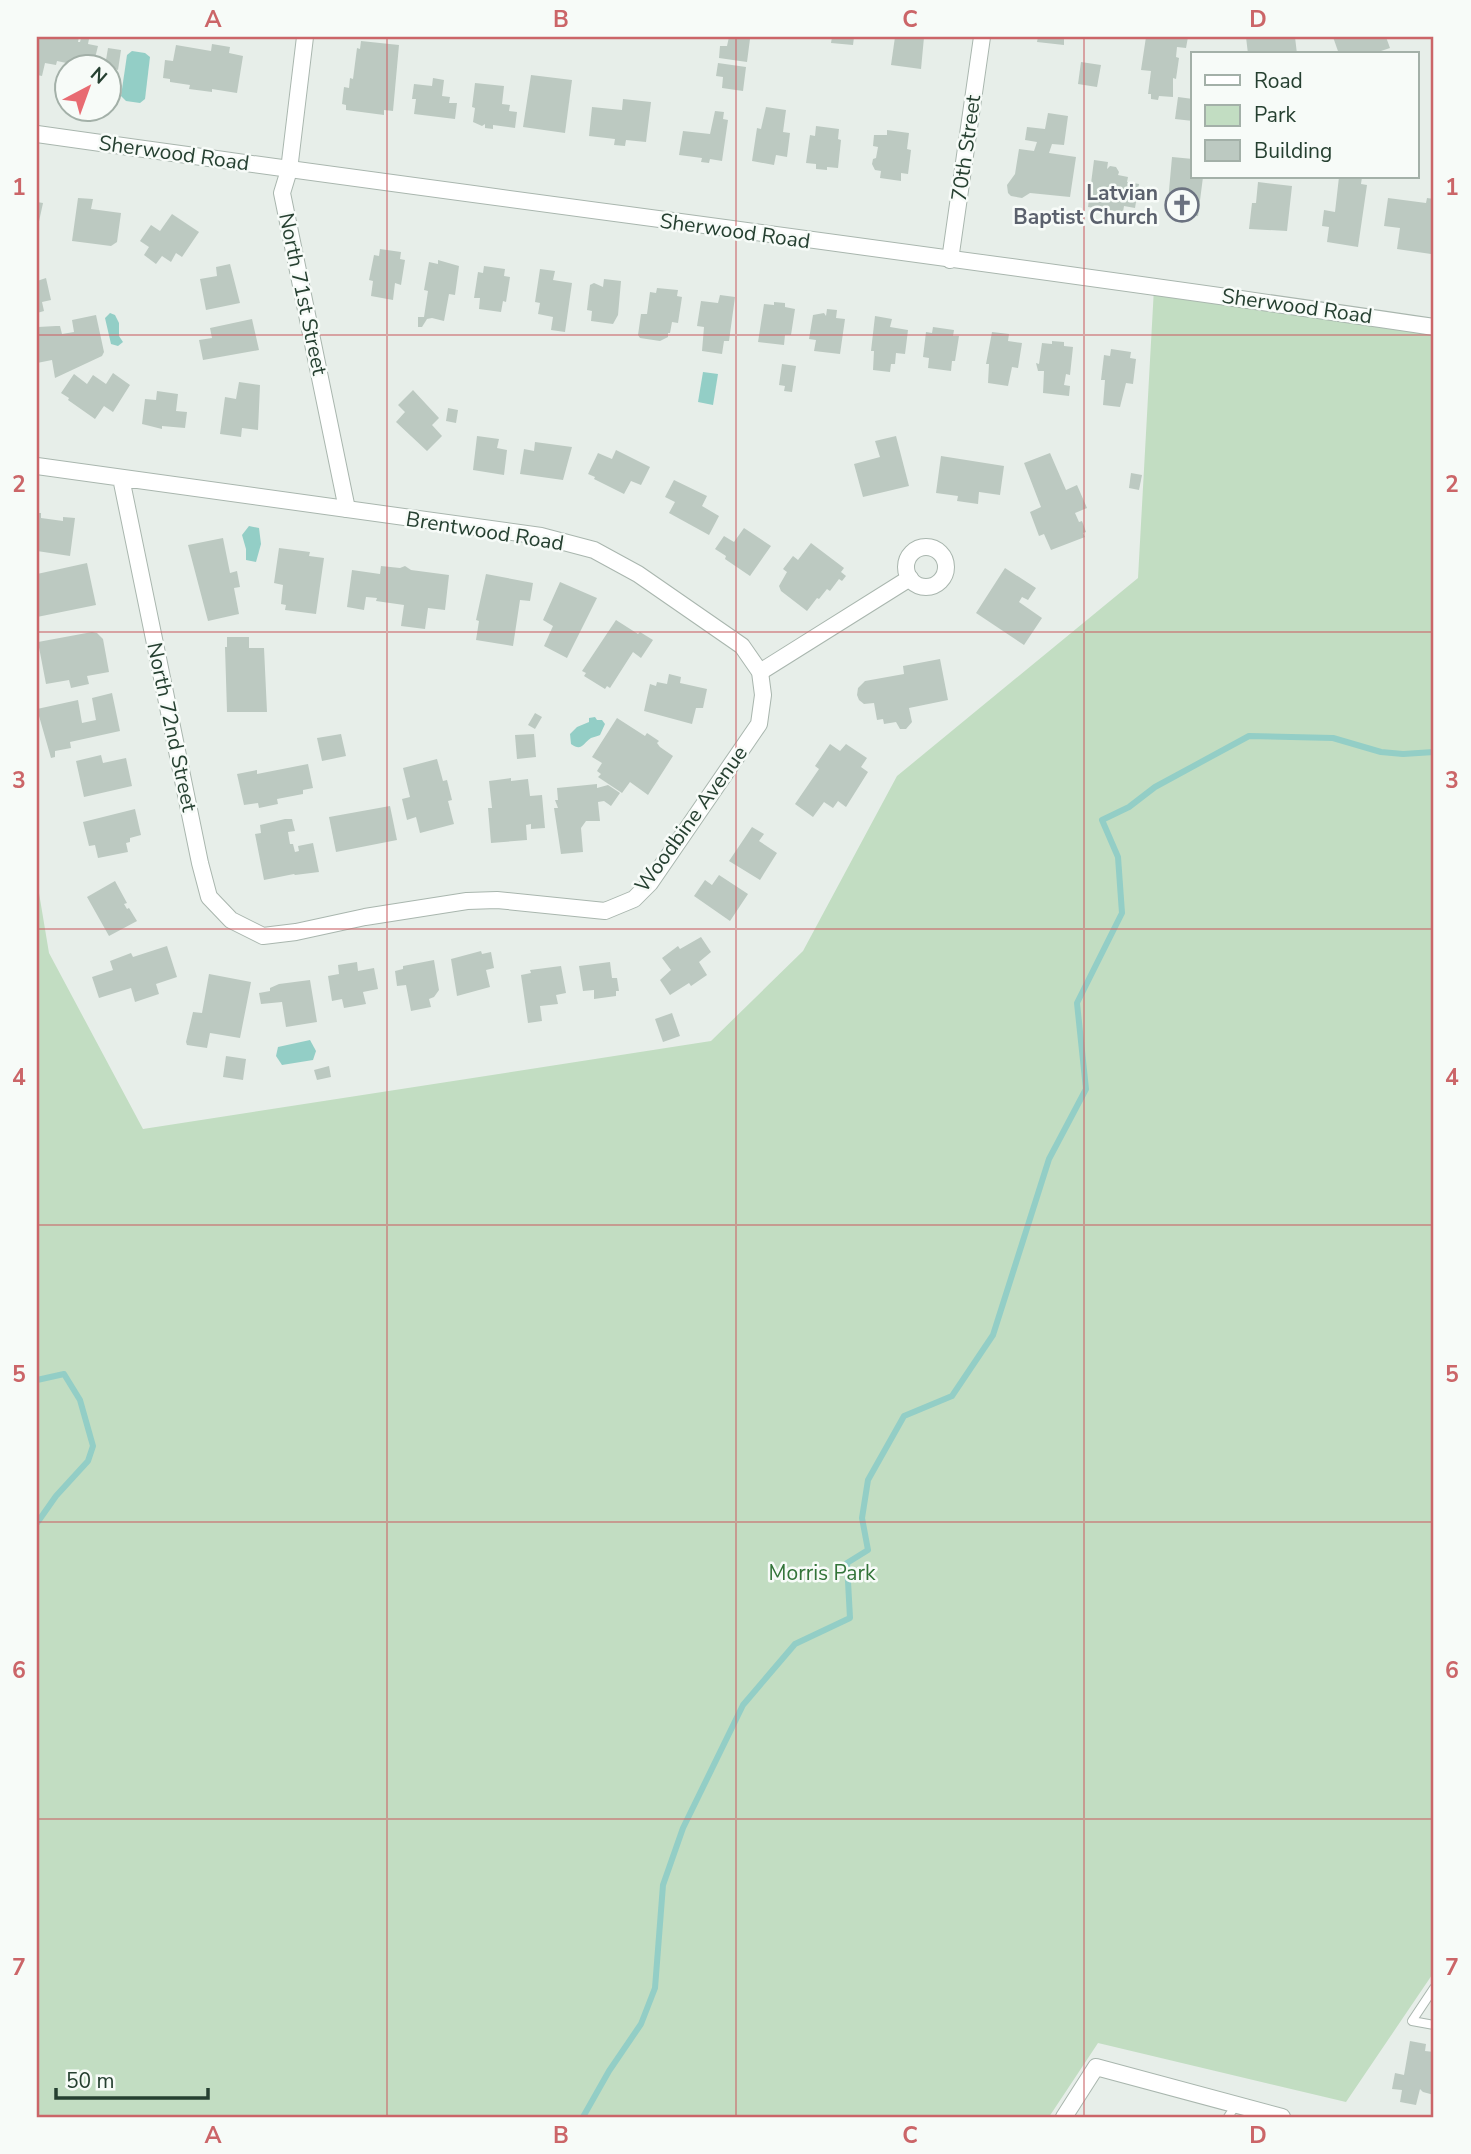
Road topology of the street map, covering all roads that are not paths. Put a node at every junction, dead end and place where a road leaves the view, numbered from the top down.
1 (305, 37) edge
2 (982, 37) edge
3 (37, 134) edge
4 (289, 170) junction
5 (950, 260) junction
6 (1434, 327) edge
7 (37, 466) edge
8 (121, 478) junction
9 (347, 509) junction
10 (909, 578) dead end
11 (760, 672) junction
12 (276, 934) joint
13 (1434, 1988) edge
14 (1434, 2025) edge
15 (1232, 2111) edge
16 (1064, 2117) edge
17 (1282, 2117) edge

1 - 4 street, North 71st Street
2 - 5 street, 70th Street
3 - 4 street, Sherwood Road
4 - 5 street, Sherwood Road
4 - 9 street, North 71st Street
5 - 6 street, Sherwood Road
7 - 8 street, Brentwood Road
8 - 9 street, Brentwood Road
8 - 12 street, North 72nd Street
9 - 11 street, Brentwood Road
10 - 11 street
11 - 12 street, Woodbine Avenue
13 - 14 lane
15 - 16 street
15 - 17 street

